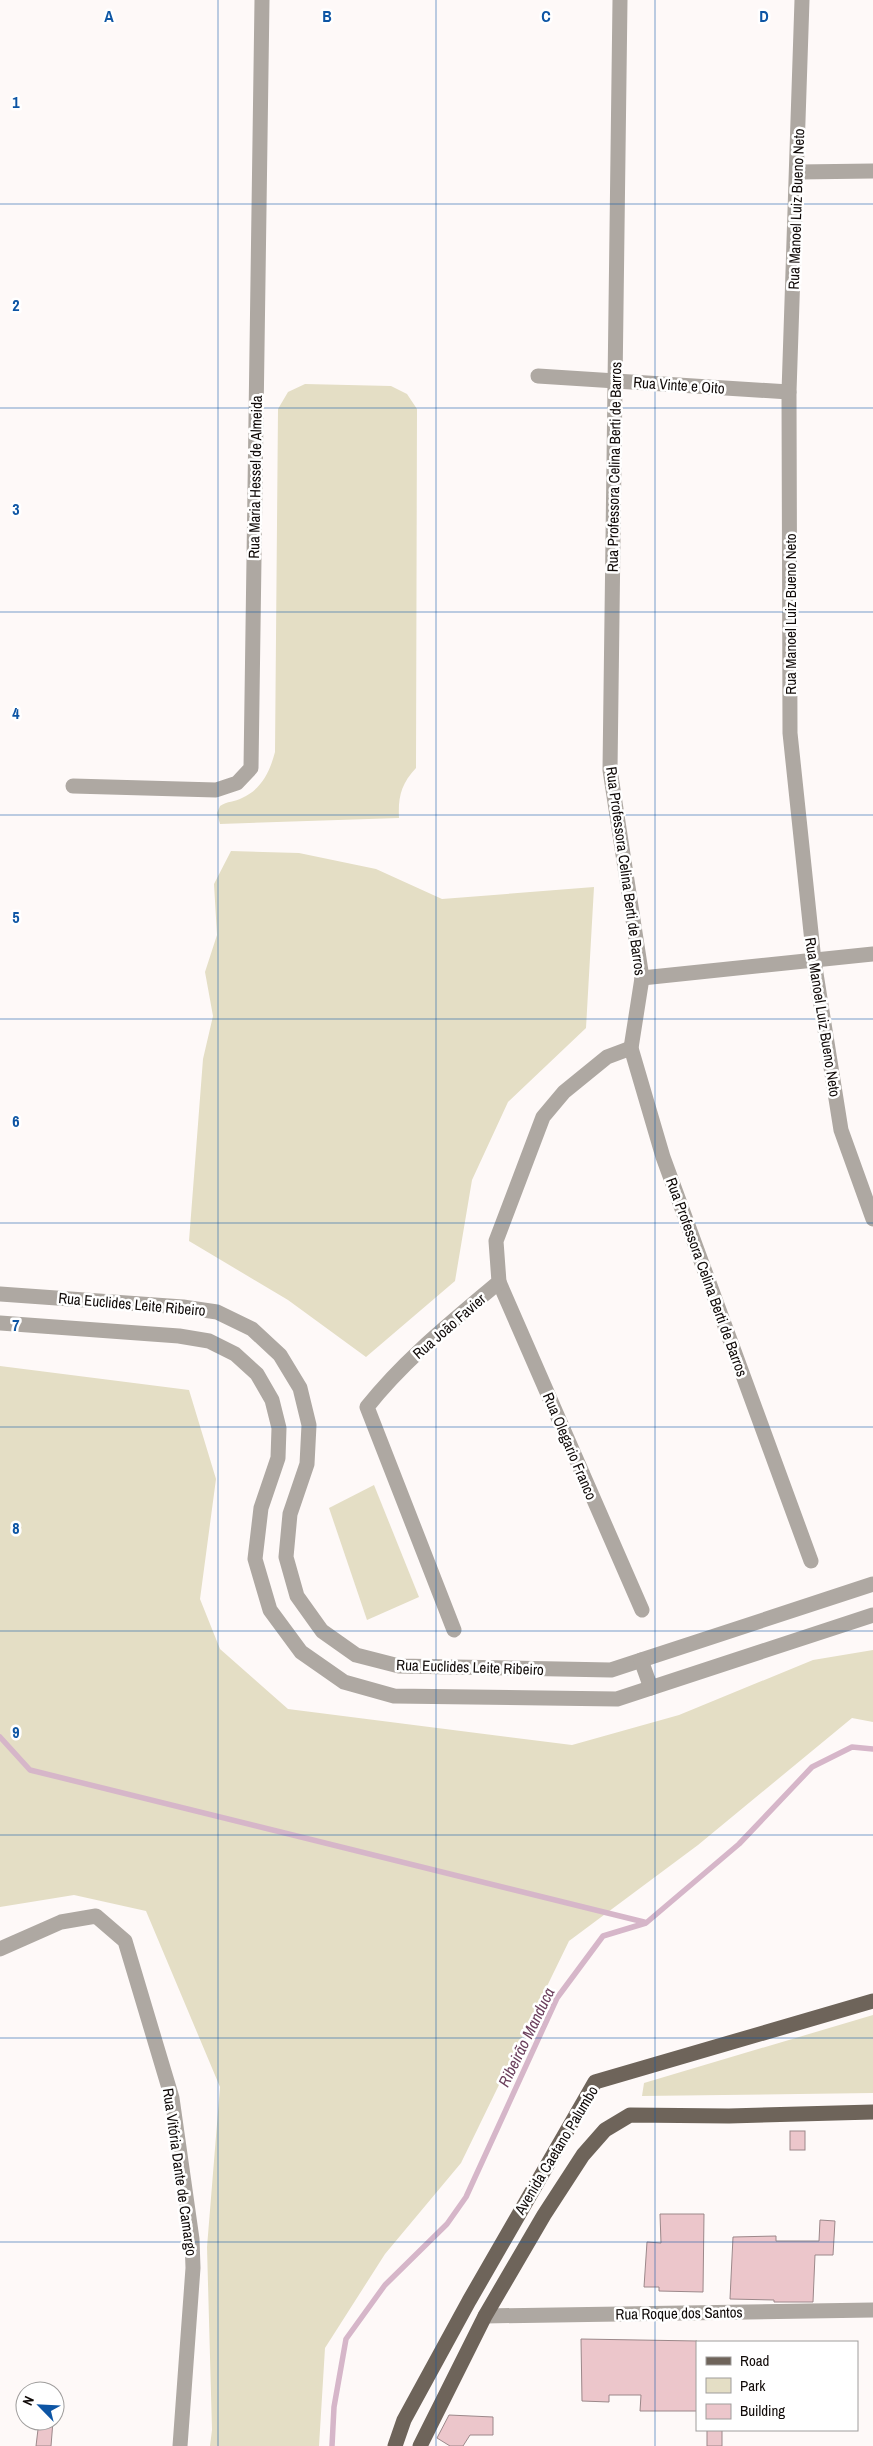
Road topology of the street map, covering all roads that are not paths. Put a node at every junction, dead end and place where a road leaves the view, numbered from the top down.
1 (262, 0) edge
2 (620, 0) edge
3 (802, 0) edge
4 (873, 171) edge
5 (798, 172) junction
6 (538, 376) dead end
7 (615, 381) junction
8 (789, 392) junction
9 (73, 786) dead end
10 (873, 954) edge
11 (814, 961) junction
12 (642, 978) junction
13 (631, 1048) junction
14 (873, 1219) edge
15 (499, 1282) junction
16 (0, 1294) edge
17 (0, 1324) edge
18 (811, 1561) dead end
19 (873, 1584) edge
20 (642, 1610) dead end
21 (873, 1615) edge
22 (454, 1630) dead end
23 (641, 1660) junction
24 (651, 1688) junction
25 (0, 1949) edge
26 (873, 2001) edge
27 (873, 2112) edge
28 (873, 2310) edge
29 (485, 2316) junction
30 (180, 2446) edge
31 (394, 2446) edge
32 (420, 2446) edge

1 - 9 street, Rua Maria Hessel de Almeida
2 - 7 street, Rua Professora Celina Berti de Barros
3 - 5 street, Rua Manoel Luiz Bueno Neto
4 - 5 street
5 - 8 street, Rua Manoel Luiz Bueno Neto
6 - 7 street, Rua Vinte e Oito
7 - 8 street, Rua Vinte e Oito
7 - 12 street, Rua Professora Celina Berti de Barros
8 - 11 street, Rua Manoel Luiz Bueno Neto
10 - 11 street
11 - 12 street
11 - 14 street, Rua Manoel Luiz Bueno Neto
12 - 13 street, Rua Professora Celina Berti de Barros
13 - 15 street, Rua João Favier
13 - 18 street, Rua Professora Celina Berti de Barros
15 - 20 street, Rua Olegario Franco
15 - 22 street, Rua João Favier
16 - 23 street, Rua Euclides Leite Ribeiro
17 - 24 street, Rua Euclides Leite Ribeiro
19 - 23 street, Rua Euclides Leite Ribeiro
21 - 24 street, Rua Euclides Leite Ribeiro
23 - 24 street
25 - 30 street, Rua Vitória Dante de Camargo
26 - 31 main road, Avenida Caetano Palumbo
27 - 29 main road, Avenida Caetano Palumbo
28 - 29 street, Rua Roque dos Santos
29 - 32 main road, Avenida Caetano Palumbo

